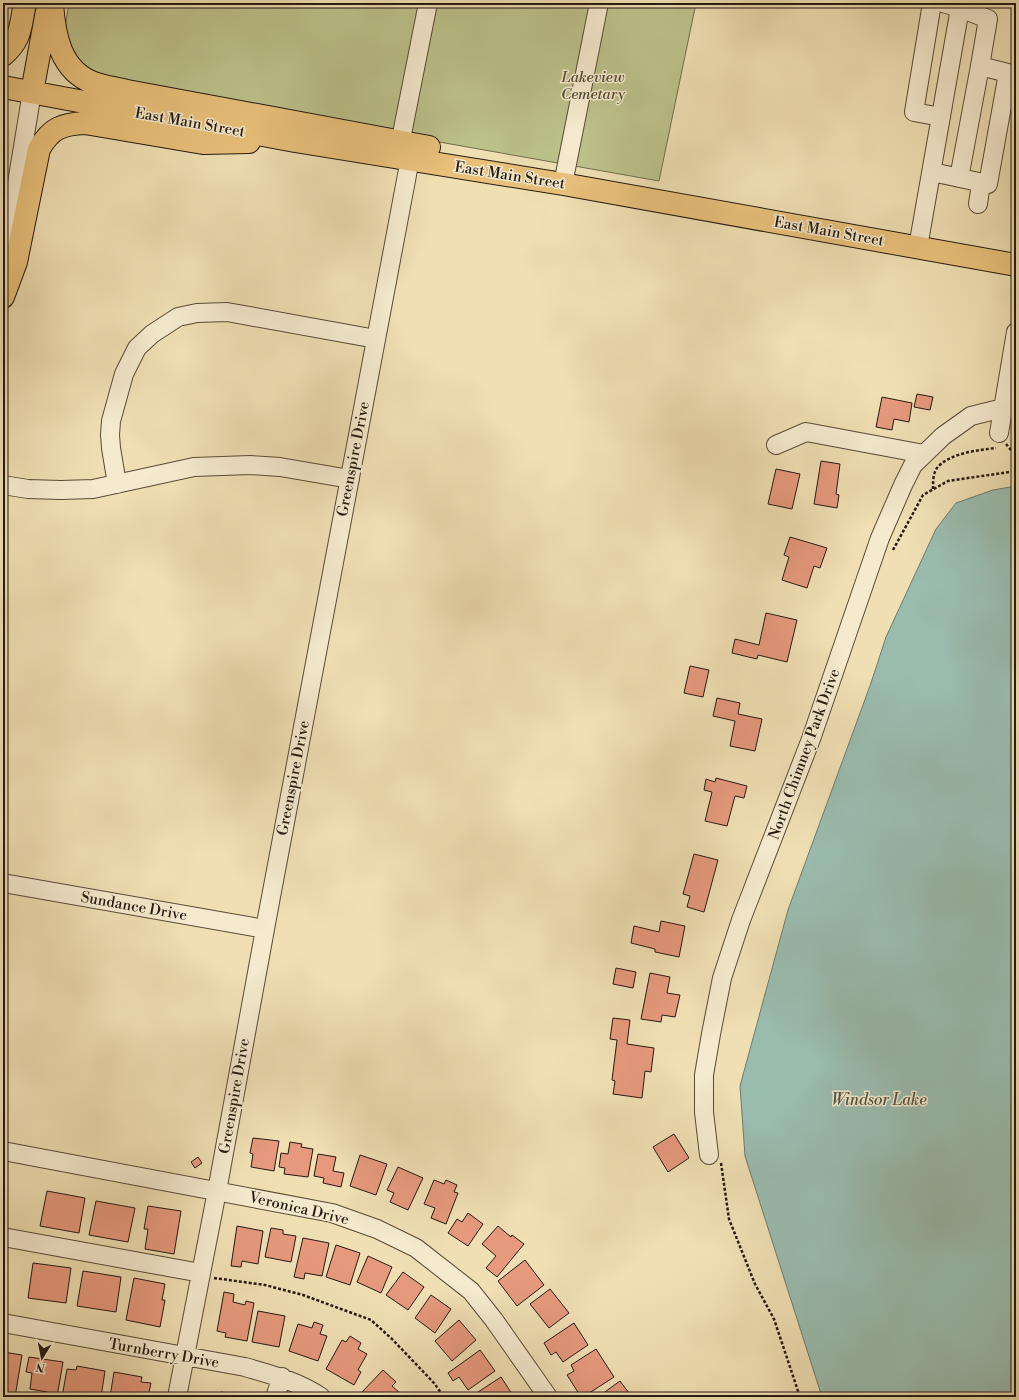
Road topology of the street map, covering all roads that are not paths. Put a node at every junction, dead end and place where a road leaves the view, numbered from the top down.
1 (24, 3) edge
2 (50, 3) edge
3 (428, 3) edge
4 (599, 3) edge
5 (932, 3) edge
6 (951, 6) edge
7 (3, 55) edge
8 (980, 66) junction
9 (3, 87) edge
10 (32, 92) junction
11 (942, 116) junction
12 (295, 141) junction
13 (402, 152) junction
14 (932, 172) junction
15 (959, 178) junction
16 (981, 182) junction
17 (563, 184) junction
18 (978, 204) dead end
19 (918, 247) junction
20 (1016, 265) edge
21 (3, 268) edge
22 (3, 296) edge
23 (1016, 332) edge
24 (376, 339) junction
25 (1011, 388) edge
26 (1003, 408) junction
27 (1004, 440) road end
28 (776, 445) dead end
29 (924, 454) junction
30 (350, 479) junction
31 (117, 484) junction
32 (3, 485) edge
33 (3, 883) edge
34 (265, 929) junction
35 (3, 1151) edge
36 (715, 1157) road end
37 (217, 1191) junction
38 (3, 1237) edge
39 (207, 1275) junction
40 (3, 1323) edge
41 (186, 1356) junction
42 (282, 1377) junction
43 (177, 1397) edge
44 (275, 1397) edge
45 (321, 1397) edge
46 (548, 1397) edge

1 - 7 main road
2 - 10 main road
2 - 13 main road
3 - 13 street, Greenspire Drive
4 - 17 street
5 - 11 street
6 - 8 street
6 - 11 street
8 - 15 street
8 - 16 street
9 - 10 main road, East Main Street
10 - 12 main road, East Main Street
10 - 21 street
11 - 14 street
12 - 13 main road, East Main Street
12 - 22 main road
13 - 17 main road, East Main Street
13 - 24 street, Greenspire Drive
14 - 15 street
14 - 19 street
15 - 16 street
16 - 18 street
17 - 19 main road, East Main Street
19 - 20 main road, East Main Street
23 - 25 street
24 - 30 street, Greenspire Drive
24 - 31 street
25 - 26 street
26 - 27 street
26 - 29 street, North Chimney Park Drive
28 - 29 street
29 - 36 street, North Chimney Park Drive
30 - 31 street
30 - 34 street, Greenspire Drive
31 - 32 street
33 - 34 street, Sundance Drive
34 - 37 street, Greenspire Drive
35 - 37 street, Veronica Drive
37 - 39 street, Greenspire Drive
37 - 46 street, Veronica Drive
38 - 39 street
39 - 41 street, Greenspire Drive
40 - 41 street, Turnberry Drive
41 - 42 street, Turnberry Drive
41 - 43 street, Greenspire Drive
42 - 44 street
42 - 45 street, Turnberry Drive

